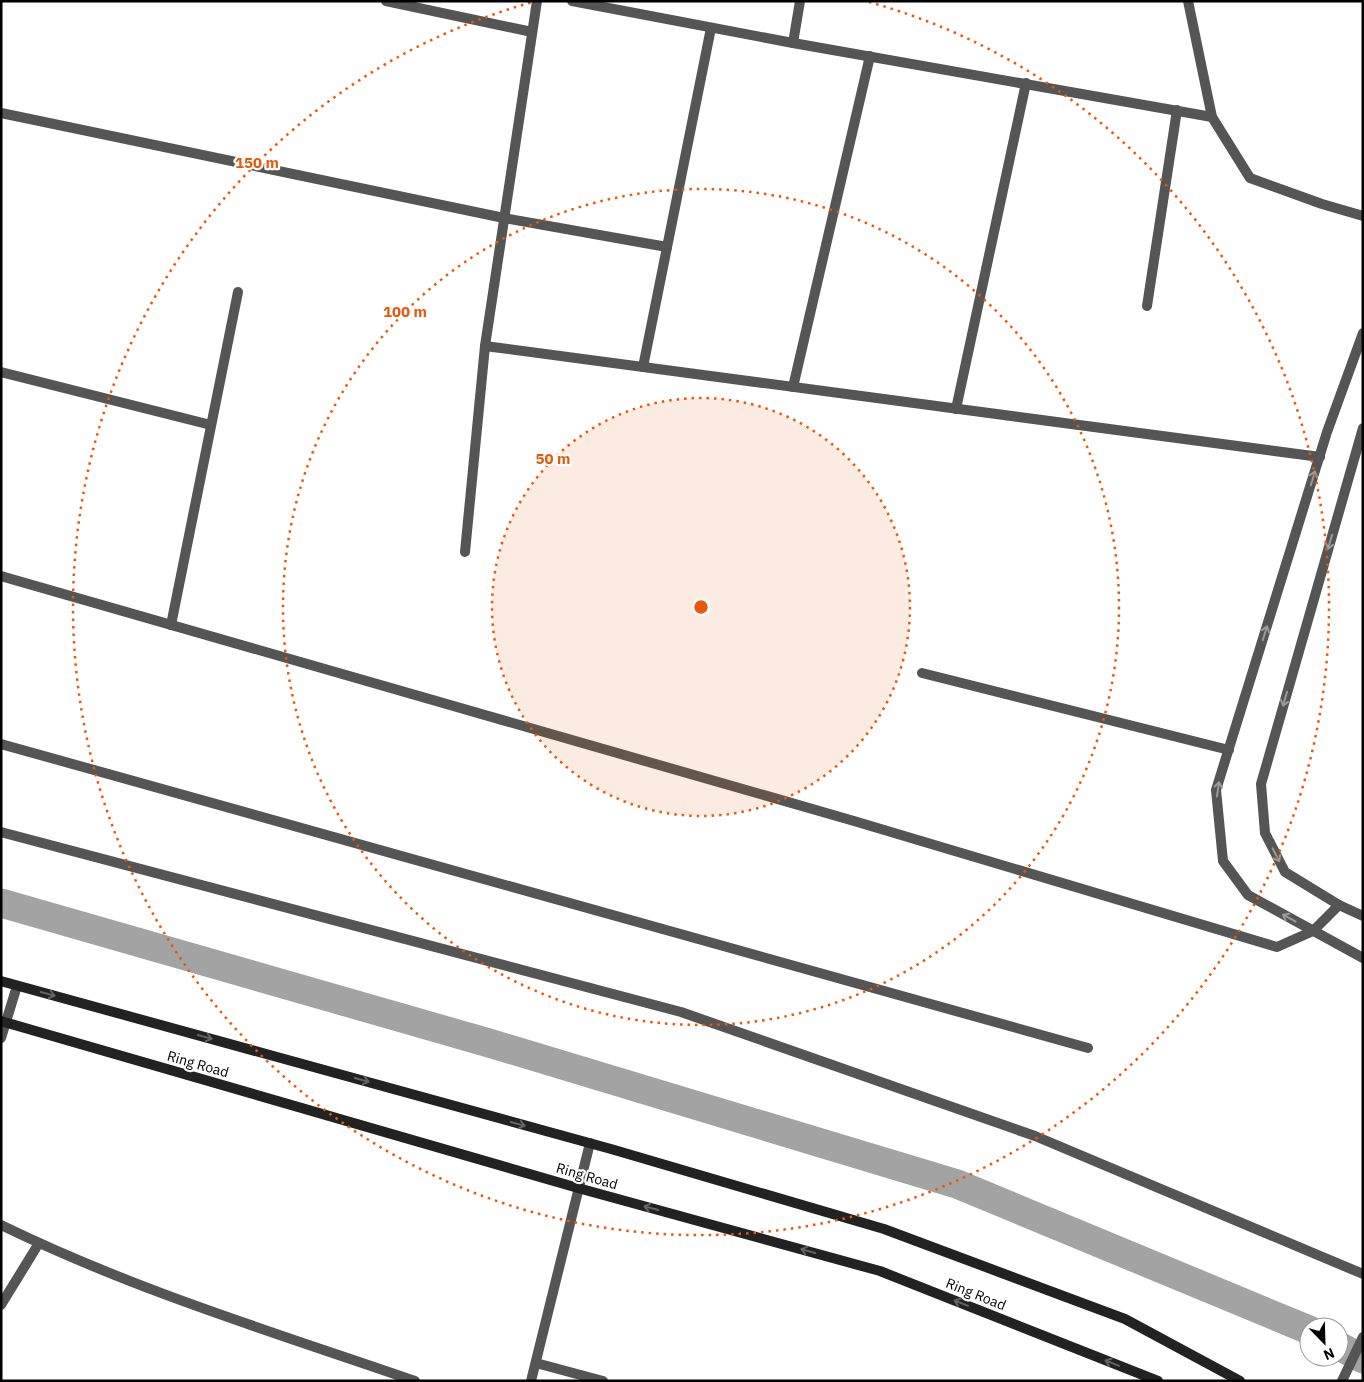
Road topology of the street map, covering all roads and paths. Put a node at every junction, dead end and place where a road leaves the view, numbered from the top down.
1 (386, 1) edge
2 (537, 1) edge
3 (572, 1) edge
4 (800, 1) edge
5 (1188, 1) edge
6 (711, 28) junction
7 (532, 32) junction
8 (793, 43) junction
9 (870, 56) junction
10 (1026, 84) junction
11 (1177, 110) junction
12 (1, 114) edge
13 (1212, 116) junction
14 (1363, 216) edge
15 (504, 218) junction
16 (667, 247) junction
17 (238, 292) dead end
18 (1147, 306) dead end
19 (1363, 333) edge
20 (485, 346) junction
21 (643, 367) junction
22 (1, 372) edge
23 (793, 387) junction
24 (956, 409) junction
25 (211, 425) junction
26 (1363, 428) edge
27 (1320, 457) junction
28 (465, 552) dead end
29 (1, 576) edge
30 (171, 625) junction
31 (922, 673) dead end
32 (1, 744) edge
33 (1229, 750) junction
34 (1, 832) edge
35 (1339, 905) junction
36 (1363, 916) edge
37 (1313, 931) junction
38 (1363, 958) edge
39 (1, 981) edge
40 (17, 986) junction
41 (4, 1022) edge
42 (1, 1038) edge
43 (1088, 1048) dead end
44 (590, 1143) junction
45 (578, 1188) junction
46 (1, 1225) edge
47 (39, 1243) junction
48 (1363, 1274) edge
49 (3, 1299) edge
50 (1363, 1337) edge
51 (536, 1363) junction
52 (391, 1377) edge
53 (415, 1381) edge
54 (531, 1381) edge
55 (603, 1381) edge
56 (1158, 1381) edge
57 (1240, 1381) edge
58 (1342, 1381) edge

1 - 7 street
2 - 7 street
3 - 6 street
4 - 8 street
5 - 13 street
6 - 8 street
6 - 16 street
7 - 15 street
8 - 9 street
9 - 10 street
9 - 23 street
10 - 11 street
10 - 24 street
11 - 13 street
11 - 18 street
12 - 15 street
13 - 14 street
15 - 16 street
15 - 20 street
16 - 21 street
17 - 25 street
19 - 27 street
20 - 21 street
20 - 28 street
21 - 23 street
22 - 25 street
23 - 24 street
24 - 27 street
25 - 30 street
26 -> 35 street
33 -> 27 street
29 - 30 street
30 - 37 street
31 - 33 street
32 - 43 street
37 -> 33 street
34 - 48 street
35 - 36 street
35 - 37 street
37 - 38 street
39 - 40 main road
40 - 41 street
40 -> 44 main road
41 - 42 street
41 - 45 main road, Ring Road
44 - 45 street
44 - 57 main road
45 - 51 street
56 -> 45 main road, Ring Road
46 - 47 street
47 - 49 street
47 - 52 street
50 - 58 street
51 - 54 street
51 - 55 street
52 - 53 street

